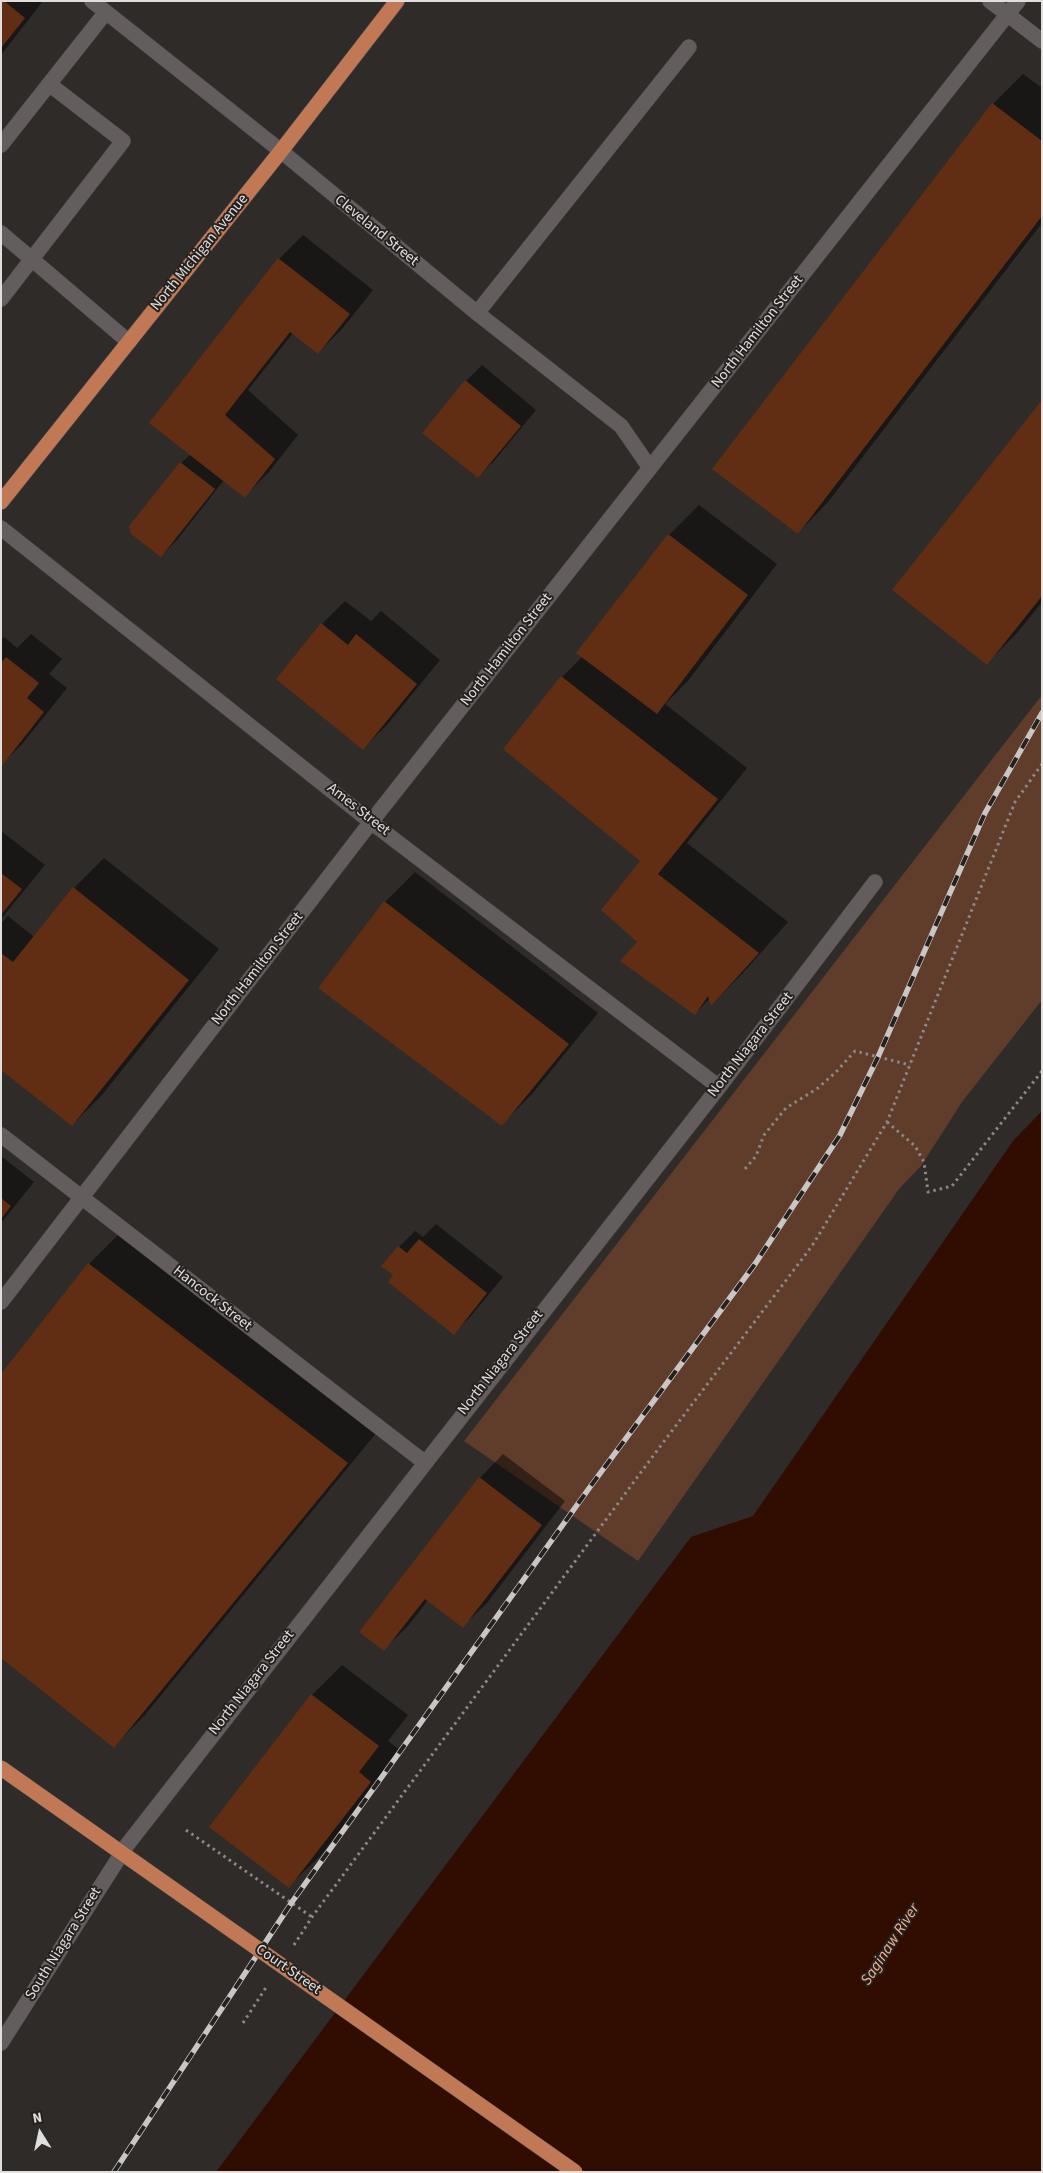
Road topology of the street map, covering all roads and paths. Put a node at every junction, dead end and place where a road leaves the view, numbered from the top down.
1 (92, 1) edge
2 (397, 1) edge
3 (990, 1) edge
4 (1018, 1) edge
5 (106, 12) junction
6 (1007, 15) junction
7 (1042, 41) edge
8 (688, 47) dead end
9 (49, 84) junction
10 (1, 145) edge
11 (281, 151) junction
12 (1, 234) edge
13 (33, 260) junction
14 (1, 299) edge
15 (477, 313) junction
16 (129, 342) junction
17 (650, 468) junction
18 (1, 502) edge
19 (1, 528) edge
20 (1042, 764) edge
21 (371, 822) junction
22 (875, 882) dead end
23 (910, 1066) junction
24 (1042, 1071) edge
25 (719, 1087) junction
26 (887, 1122) junction
27 (1, 1136) edge
28 (745, 1169) dead end
29 (80, 1197) junction
30 (1, 1302) edge
31 (424, 1462) junction
32 (1, 1768) edge
33 (186, 1830) dead end
34 (127, 1845) joint
35 (312, 1917) junction
36 (291, 1950) dead end
37 (270, 1982) dead end
38 (243, 2023) dead end
39 (1, 2043) edge
40 (575, 2172) edge

1 - 5 street, Cleveland Street
2 - 11 main road, North Michigan Avenue
3 - 6 street
4 - 6 street, North Hamilton Street
5 - 9 street
5 - 11 street, Cleveland Street
6 - 7 street
6 - 17 street, North Hamilton Street
8 - 15 street
9 - 10 street
9 - 13 street
11 - 15 street, Cleveland Street
11 - 16 main road, North Michigan Avenue
12 - 13 street
13 - 14 street
13 - 16 street
15 - 17 street, Cleveland Street
16 - 18 main road, North Michigan Avenue
17 - 21 street, North Hamilton Street
19 - 21 street, Ames Street
20 - 23 path
21 - 25 street, Ames Street
21 - 29 street, North Hamilton Street
22 - 25 street, North Niagara Street
23 - 26 path
23 - 28 path
24 - 26 path
25 - 31 street, North Niagara Street
26 - 35 path
27 - 29 street, Hancock Street
29 - 30 street, North Hamilton Street
29 - 31 street, Hancock Street
31 - 34 street, North Niagara Street
32 - 40 main road, Court Street, bridge
33 - 35 path
34 - 39 street, South Niagara Street
35 - 36 path
37 - 38 path

